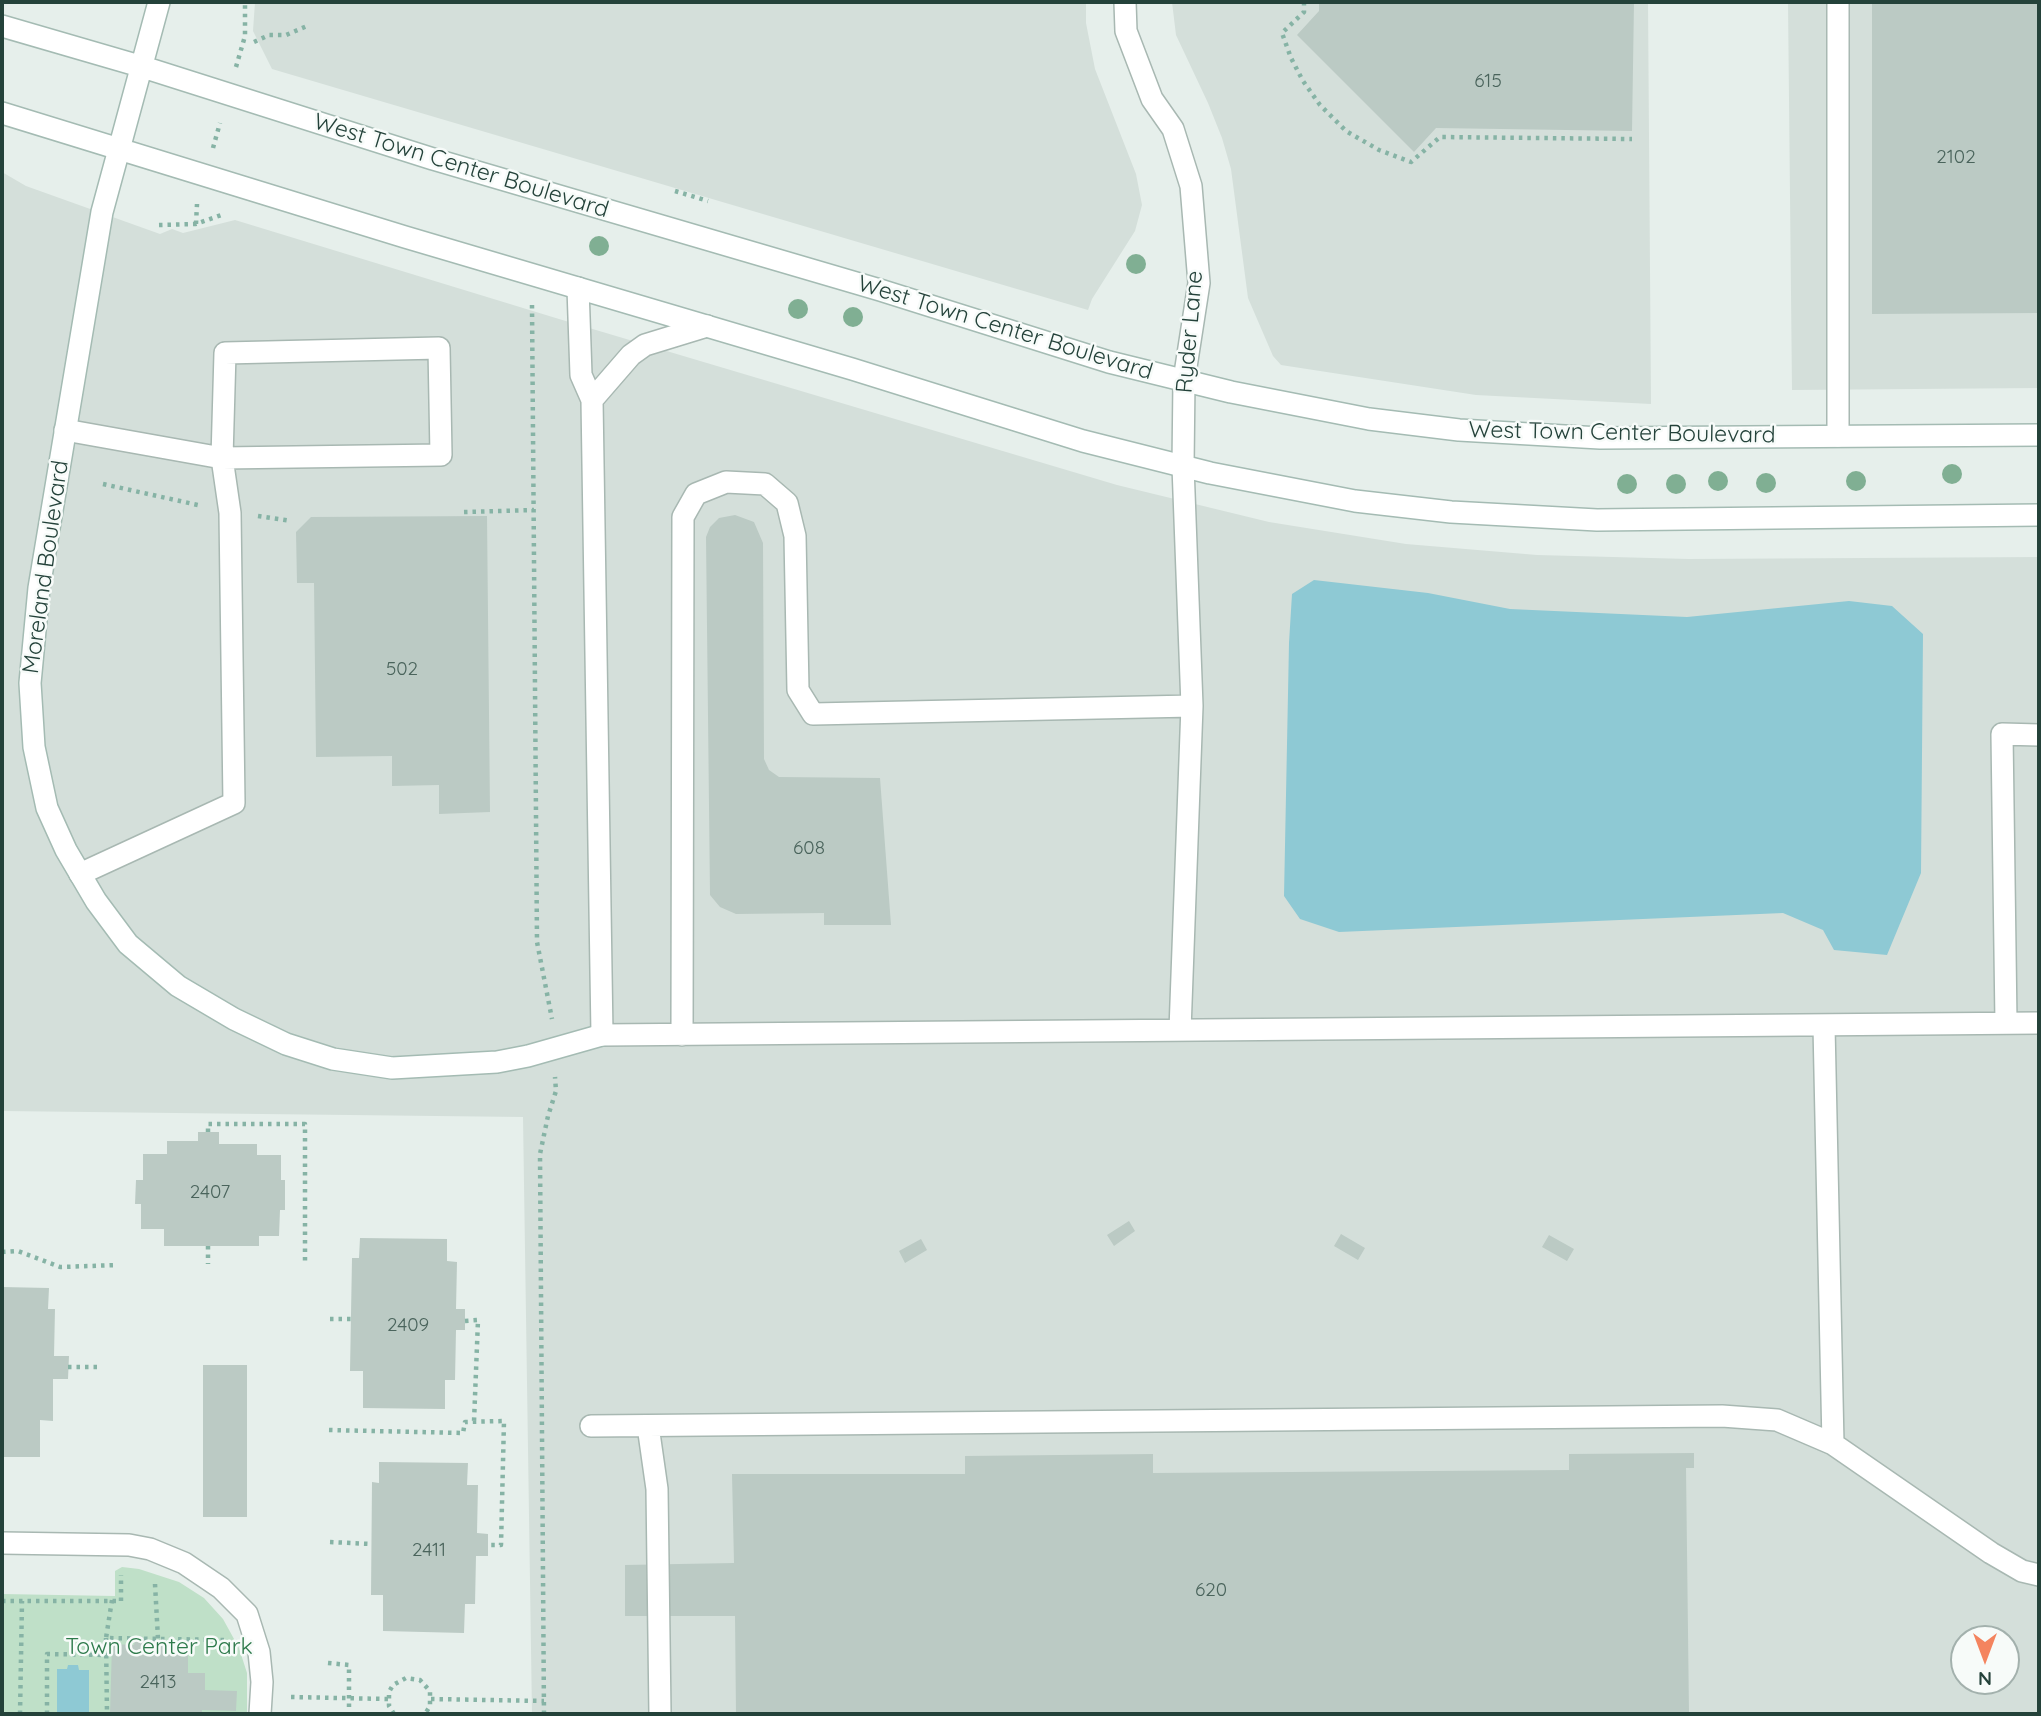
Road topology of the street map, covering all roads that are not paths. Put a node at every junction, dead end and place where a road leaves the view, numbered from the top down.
1 (159, 2) edge
2 (1125, 2) edge
3 (1838, 2) edge
4 (2, 26) edge
5 (143, 67) junction
6 (2, 113) edge
7 (117, 150) junction
8 (578, 288) junction
9 (707, 326) junction
10 (1184, 380) junction
11 (592, 400) junction
12 (65, 430) junction
13 (2039, 435) edge
14 (1838, 436) junction
15 (222, 458) junction
16 (1183, 466) junction
17 (2039, 515) edge
18 (1192, 706) junction
19 (2039, 735) edge
20 (80, 874) junction
21 (2006, 1023) junction
22 (2039, 1023) edge
23 (1824, 1026) junction
24 (1180, 1030) junction
25 (602, 1035) junction
26 (682, 1035) junction
27 (591, 1426) dead end
28 (648, 1426) junction
29 (1833, 1444) junction
30 (2, 1543) edge
31 (2039, 1575) edge
32 (261, 1705) edge
33 (660, 1714) edge

1 - 5 main road, Moreland Boulevard
2 - 10 main road, Ryder Lane
3 - 14 main road
4 - 5 main road, West Town Center Boulevard
5 - 7 main road, Moreland Boulevard
5 - 10 main road, West Town Center Boulevard
6 - 7 main road
7 - 8 main road
7 - 12 main road, Moreland Boulevard
8 - 9 main road
8 - 11 main road
9 - 11 main road
9 - 16 main road
10 - 14 main road, West Town Center Boulevard
10 - 16 main road, Ryder Lane
11 - 25 main road
12 - 15 main road
12 - 20 main road, Moreland Boulevard
13 - 14 main road, West Town Center Boulevard
15 - 15 main road
15 - 20 main road
16 - 17 main road
16 - 18 main road, Ryder Lane
18 - 24 main road, Ryder Lane
18 - 26 main road
19 - 21 main road
20 - 25 main road, Moreland Boulevard
21 - 22 main road, Moreland Boulevard
21 - 23 main road, Moreland Boulevard
23 - 24 main road, Moreland Boulevard
23 - 29 main road
24 - 26 main road, Moreland Boulevard
25 - 26 main road, Moreland Boulevard
27 - 28 main road
28 - 29 main road
28 - 33 main road
29 - 31 main road
30 - 32 main road

